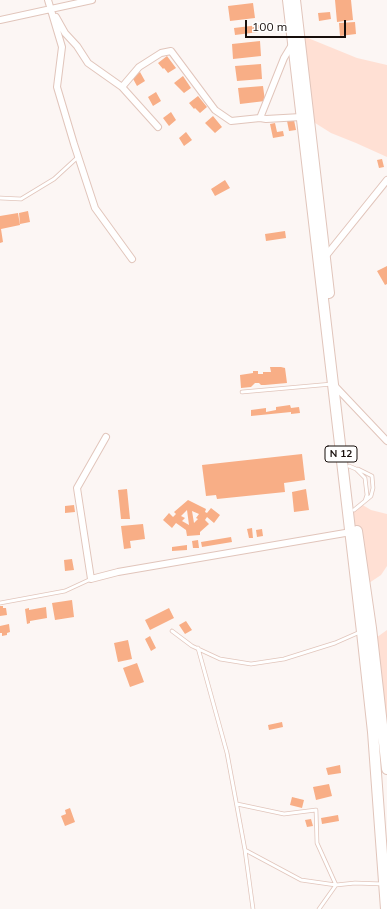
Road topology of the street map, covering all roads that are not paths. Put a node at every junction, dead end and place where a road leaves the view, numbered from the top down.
1 (48, 0) edge
2 (92, 0) edge
3 (288, 0) edge
4 (295, 0) edge
5 (51, 9) junction
6 (0, 20) edge
7 (293, 43) junction
8 (122, 87) junction
9 (301, 117) junction
10 (260, 118) junction
11 (158, 127) dead end
12 (78, 156) junction
13 (387, 180) edge
14 (0, 198) edge
15 (132, 259) dead end
16 (322, 261) junction
17 (336, 387) junction
18 (242, 392) dead end
19 (106, 437) dead end
20 (387, 441) edge
21 (353, 467) junction
22 (365, 501) junction
23 (354, 510) junction
24 (351, 532) junction
25 (91, 580) junction
26 (0, 603) edge
27 (172, 631) dead end
28 (362, 632) junction
29 (198, 648) junction
30 (387, 769) edge
31 (236, 804) junction
32 (245, 850) junction
33 (384, 884) junction
34 (336, 885) junction
35 (253, 909) edge
36 (319, 909) edge
37 (386, 909) edge

1 - 5 street
2 - 5 street
3 - 7 main road, N 12
4 - 16 main road, N 12
5 - 6 street
5 - 8 street
5 - 12 street
7 - 9 main road, N 12
7 - 10 street
8 - 10 street
8 - 11 street
9 - 10 street
9 - 16 main road, N 12
12 - 14 lane
12 - 15 street
13 - 16 street
16 - 17 main road, N 12
17 - 18 lane
17 - 20 street
17 - 21 main road, N 12
17 - 24 main road, N 12
19 - 25 street
21 - 22 lane
21 - 22 lane
21 - 23 main road, N 12
22 - 23 lane
23 - 30 main road, N 12
24 - 25 street
24 - 28 main road, N 12
25 - 26 lane
27 - 29 lane
28 - 29 lane
28 - 33 main road, N 12
29 - 31 lane
31 - 32 lane
31 - 34 lane
32 - 34 lane
32 - 35 lane
33 - 34 lane
33 - 37 main road, N 12
34 - 36 lane

